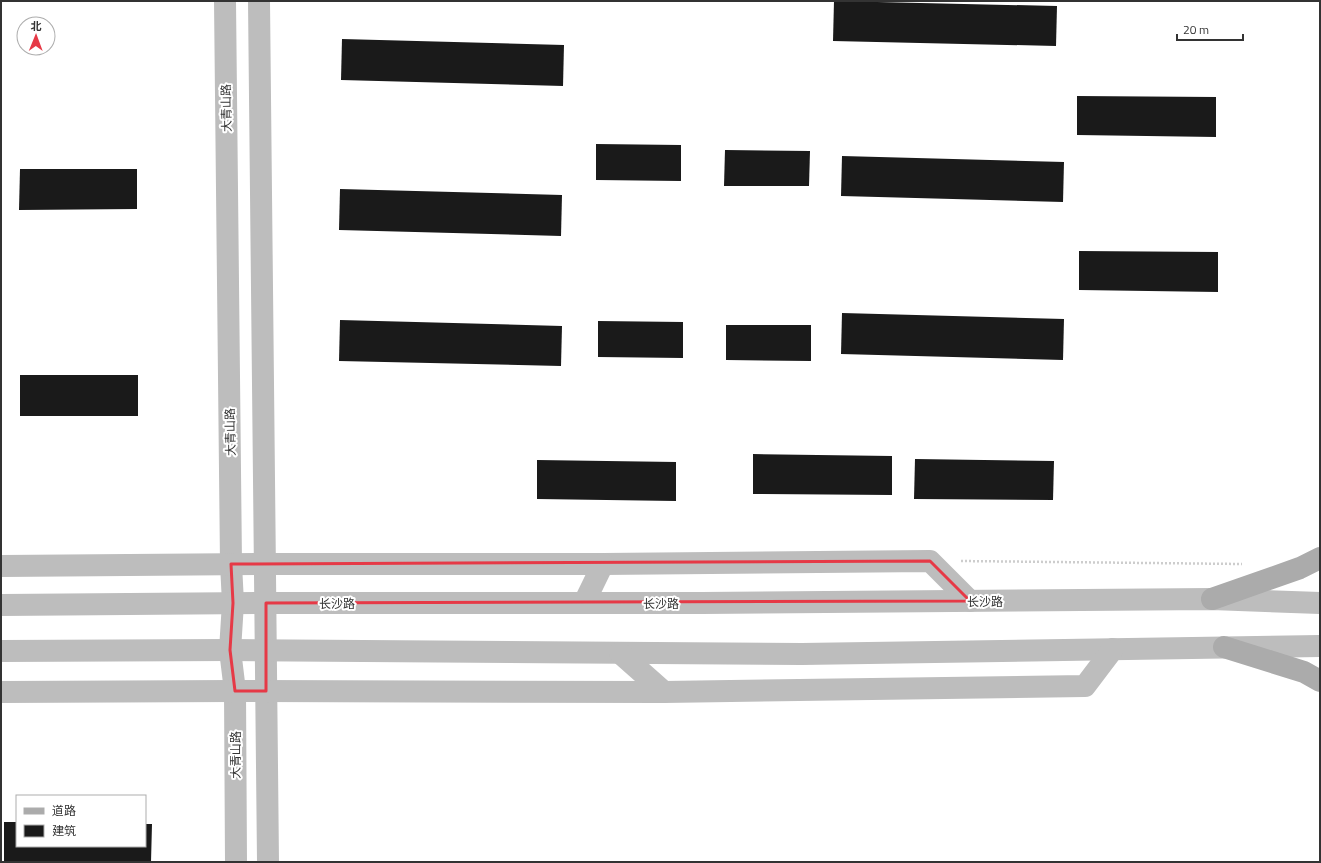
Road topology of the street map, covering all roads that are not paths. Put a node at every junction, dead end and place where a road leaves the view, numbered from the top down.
1 (225, 1) edge
2 (259, 1) edge
3 (1320, 558) edge
4 (231, 564) junction
5 (265, 564) junction
6 (603, 564) junction
7 (1, 566) edge
8 (1212, 599) junction
9 (970, 601) junction
10 (233, 603) junction
11 (266, 603) junction
12 (584, 603) junction
13 (1320, 603) edge
14 (1, 605) edge
15 (1320, 646) edge
16 (1224, 647) junction
17 (1113, 649) junction
18 (230, 650) junction
19 (1, 651) edge
20 (265, 651) junction
21 (620, 653) junction
22 (1320, 681) edge
23 (235, 691) junction
24 (266, 691) junction
25 (1, 692) edge
26 (664, 692) junction
27 (236, 862) edge
28 (268, 862) edge

1 - 4 street, 大青山路
2 - 5 street
3 - 8 main road
4 - 5 street
4 - 7 street
4 - 10 street, 大青山路
5 - 6 street
5 - 11 street
6 - 9 street
6 - 12 street
8 - 9 street, 长沙路
8 - 13 street, 长沙路
9 - 12 street, 长沙路
10 - 11 street, 长沙路
10 - 14 street, 长沙路
10 - 18 street, 大青山路
11 - 12 street, 长沙路
11 - 20 street
15 - 16 street
16 - 17 street
16 - 22 main road
17 - 21 street
17 - 26 street
18 - 19 street
18 - 20 street
18 - 23 street, 大青山路
20 - 21 street
20 - 24 street
21 - 26 street
23 - 24 street
23 - 25 street
23 - 27 street, 大青山路
24 - 26 street
24 - 28 street

